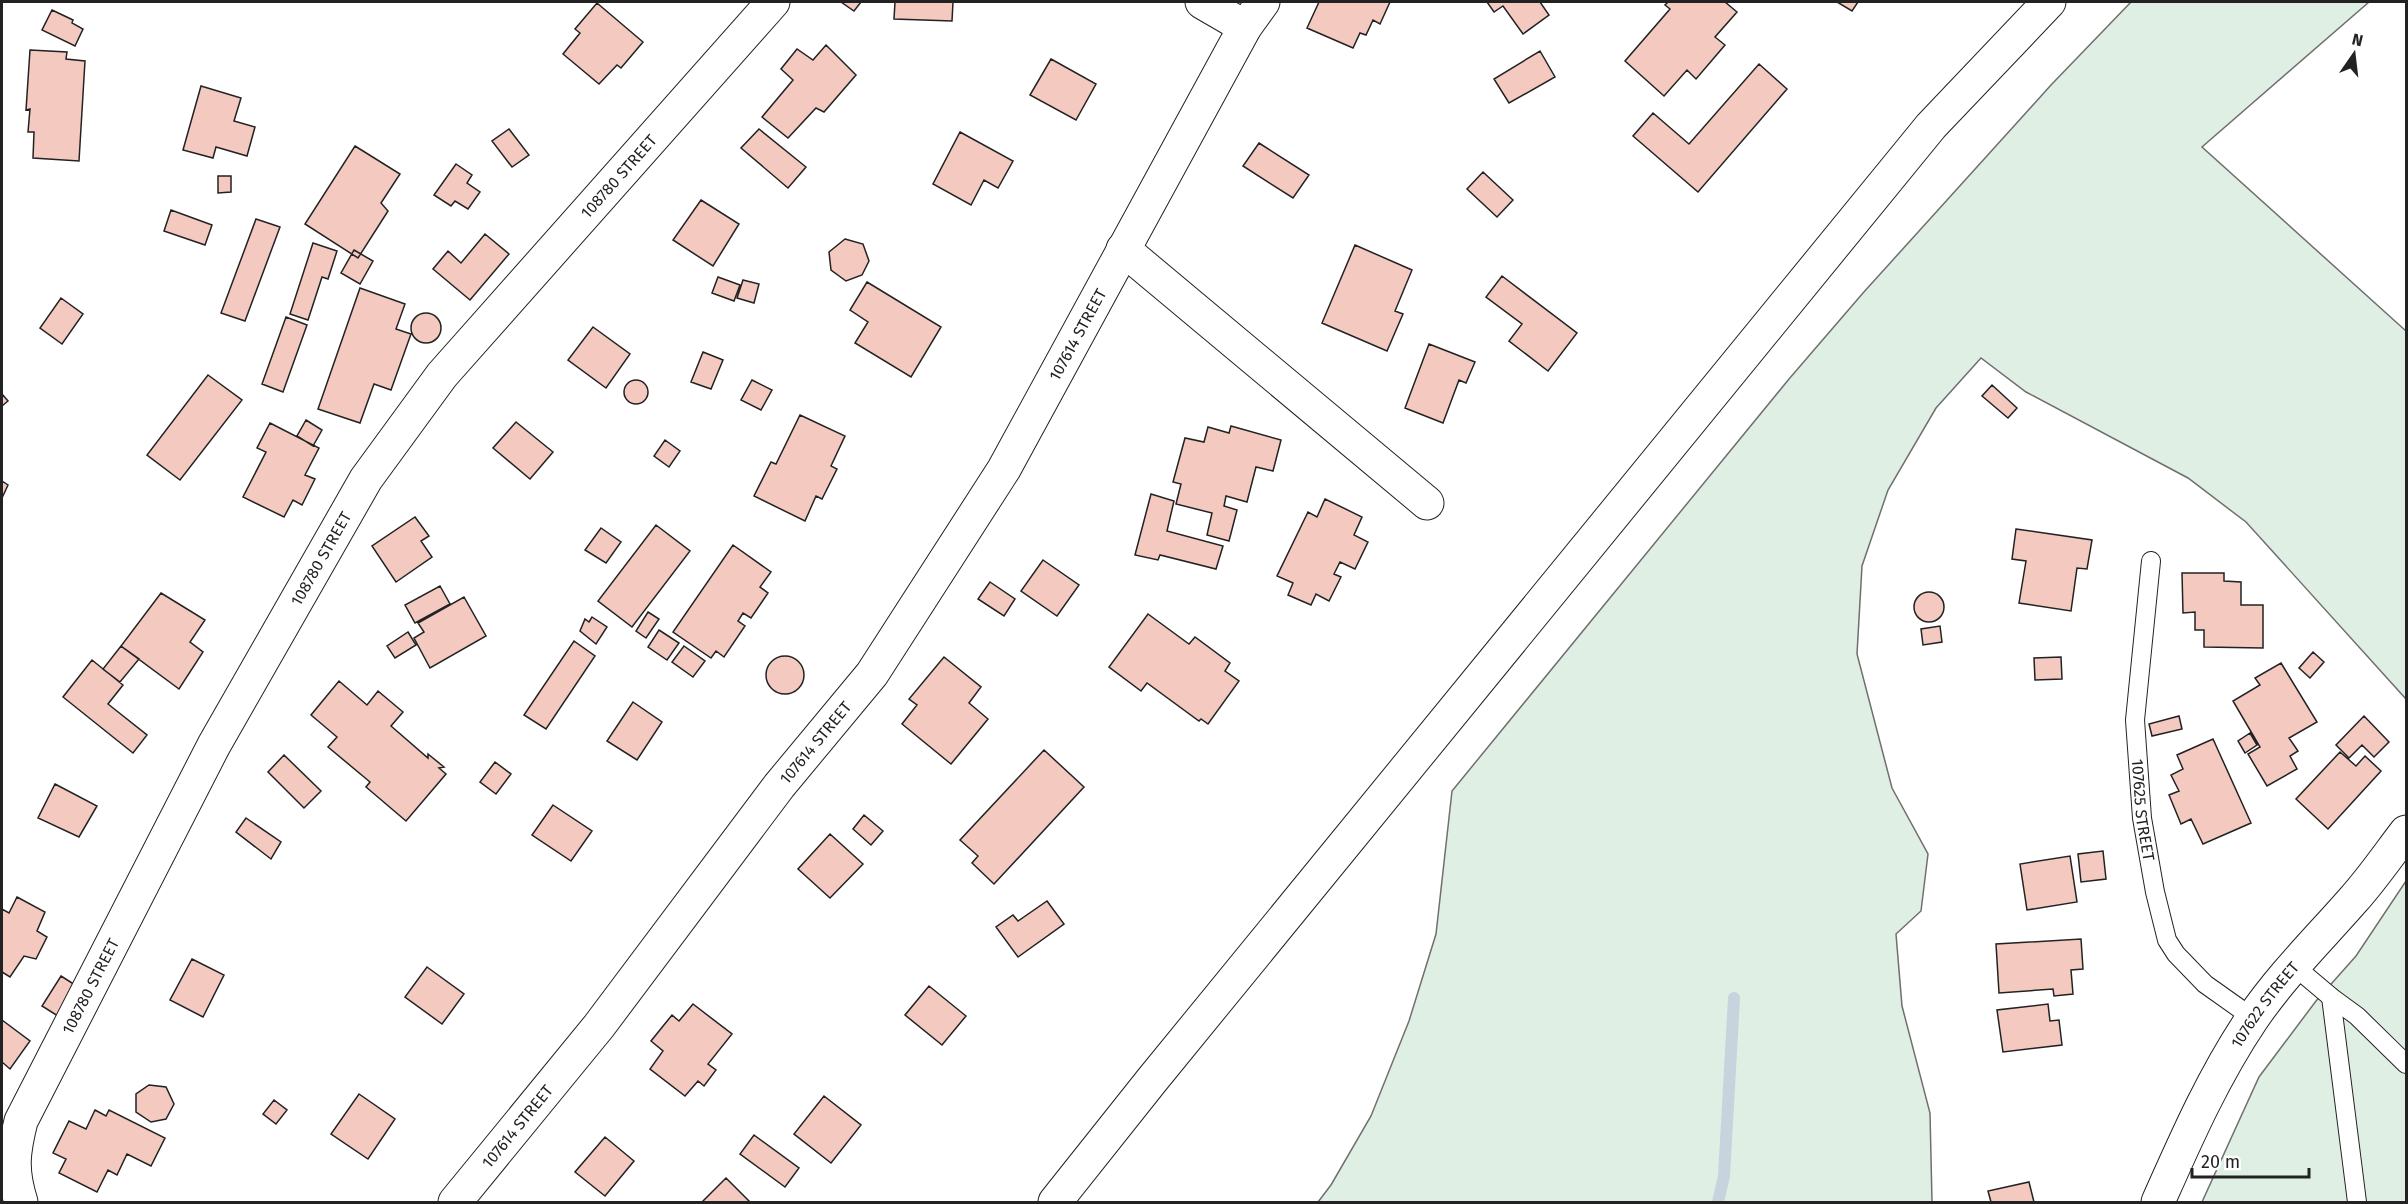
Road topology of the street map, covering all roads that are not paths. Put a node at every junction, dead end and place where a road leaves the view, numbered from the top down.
1 (773, 2) edge
2 (1202, 2) edge
3 (2049, 2) edge
4 (1254, 14) edge
5 (1123, 249) junction
6 (1427, 503) dead end
7 (2151, 561) dead end
8 (2406, 831) edge
9 (2293, 965) junction
10 (2331, 997) junction
11 (2253, 1018) junction
12 (2406, 1064) edge
13 (21, 1203) edge
14 (455, 1203) edge
15 (1055, 1203) edge
16 (2158, 1203) edge
17 (2357, 1203) edge

1 - 13 street, 108780 STREET
2 - 4 street
3 - 15 street
4 - 5 street, 107614 STREET
5 - 6 street
5 - 14 street, 107614 STREET
7 - 11 lane, 107625 STREET
8 - 9 street, 107622 STREET
9 - 10 lane
9 - 11 street, 107622 STREET
10 - 12 lane
10 - 17 lane
11 - 16 street, 107622 STREET

